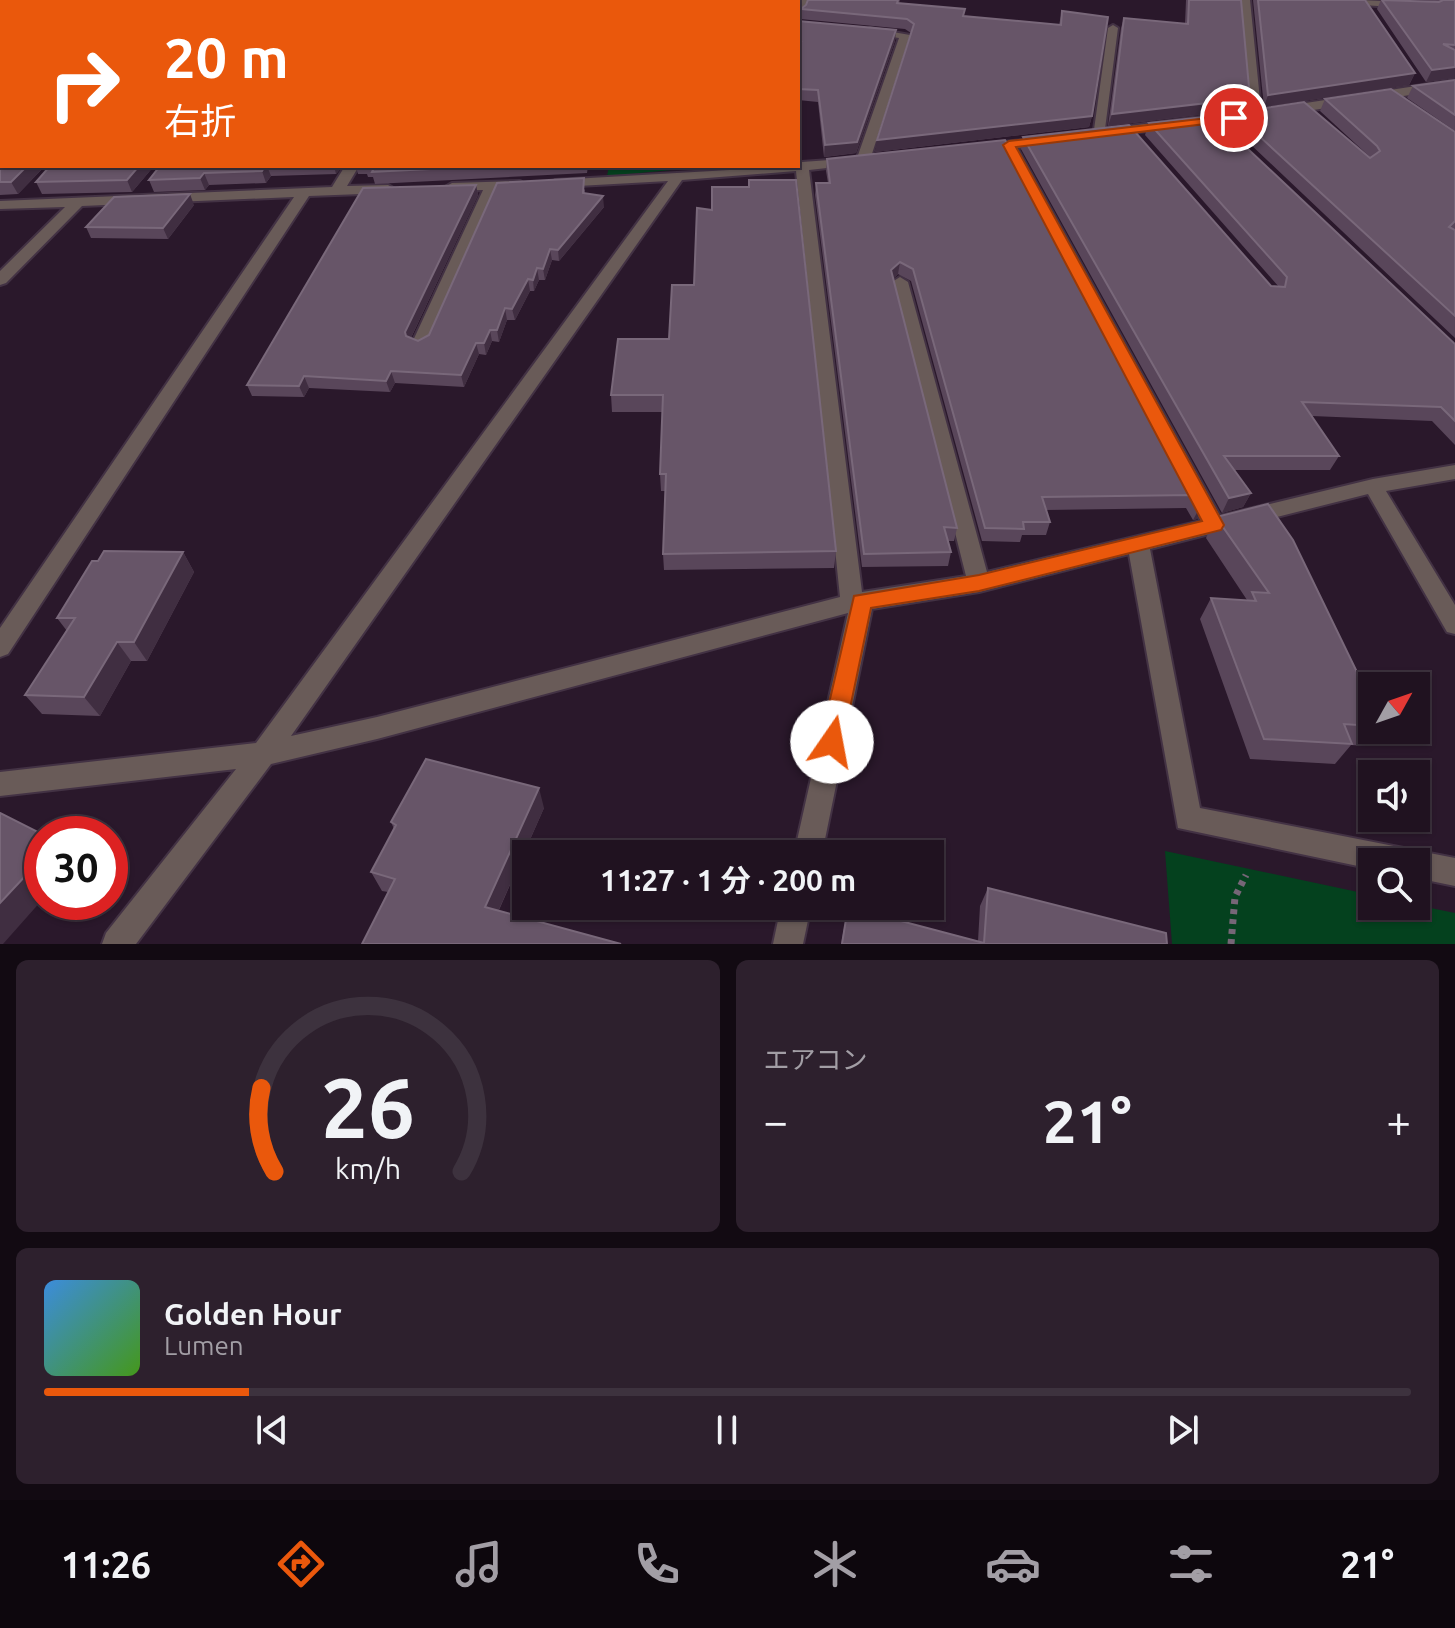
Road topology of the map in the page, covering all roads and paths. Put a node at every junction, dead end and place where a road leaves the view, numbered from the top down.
1 (1245, 0) edge
2 (1359, 1) edge
3 (1420, 6) edge
4 (1373, 14) edge
5 (1113, 28) dead end
6 (859, 30) edge
7 (1414, 77) edge
8 (1455, 84) edge
9 (1422, 90) junction
10 (1255, 115) junction
11 (1098, 134) junction
12 (1083, 136) edge
13 (1069, 137) edge
14 (1009, 145) junction
15 (965, 149) edge
16 (878, 158) edge
17 (863, 160) junction
18 (802, 166) joint
19 (351, 168) edge
20 (772, 168) edge
21 (742, 170) edge
22 (677, 178) junction
23 (443, 182) edge
24 (38, 185) edge
25 (492, 187) junction
26 (397, 189) edge
27 (337, 191) junction
28 (305, 192) junction
29 (79, 201) junction
30 (20, 204) junction
31 (0, 205) edge
32 (0, 280) edge
33 (900, 282) edge
34 (420, 345) edge
35 (1455, 472) edge
36 (1373, 486) junction
37 (1214, 525) junction
38 (1138, 543) junction
39 (979, 583) junction
40 (857, 602) junction
41 (1455, 625) edge
42 (0, 647) edge
43 (263, 754) junction
44 (0, 784) edge
45 (1267, 835) junction
46 (811, 840) edge
47 (1358, 853) edge
48 (1430, 867) edge
49 (1455, 872) edge
50 (793, 920) edge
51 (117, 944) edge
52 (788, 944) edge
53 (1231, 944) edge

1 - 10 street
2 - 3 street
2 - 4 street
5 - 11 street
6 - 17 street
7 - 9 street
8 - 9 street
9 - 10 street
10 - 11 street
11 - 12 street
13 - 14 street
14 - 15 street
14 - 37 street
16 - 17 street
17 - 18 street
18 - 40 street
19 - 27 street
20 - 21 street
21 - 22 street
22 - 25 street
22 - 43 street
23 - 25 street
24 - 30 street
25 - 34 street
26 - 27 street
27 - 28 street
28 - 29 street
28 - 42 street
29 - 30 street
29 - 32 street
30 - 31 street
33 - 39 street
35 - 36 street
36 - 37 street
36 - 41 street
37 - 38 street
38 - 39 street
38 - 45 street
39 - 40 street
40 - 43 street
40 - 46 street
43 - 44 street
43 - 51 street
45 - 47 street
45 - 53 path
48 - 49 street
50 - 52 street

